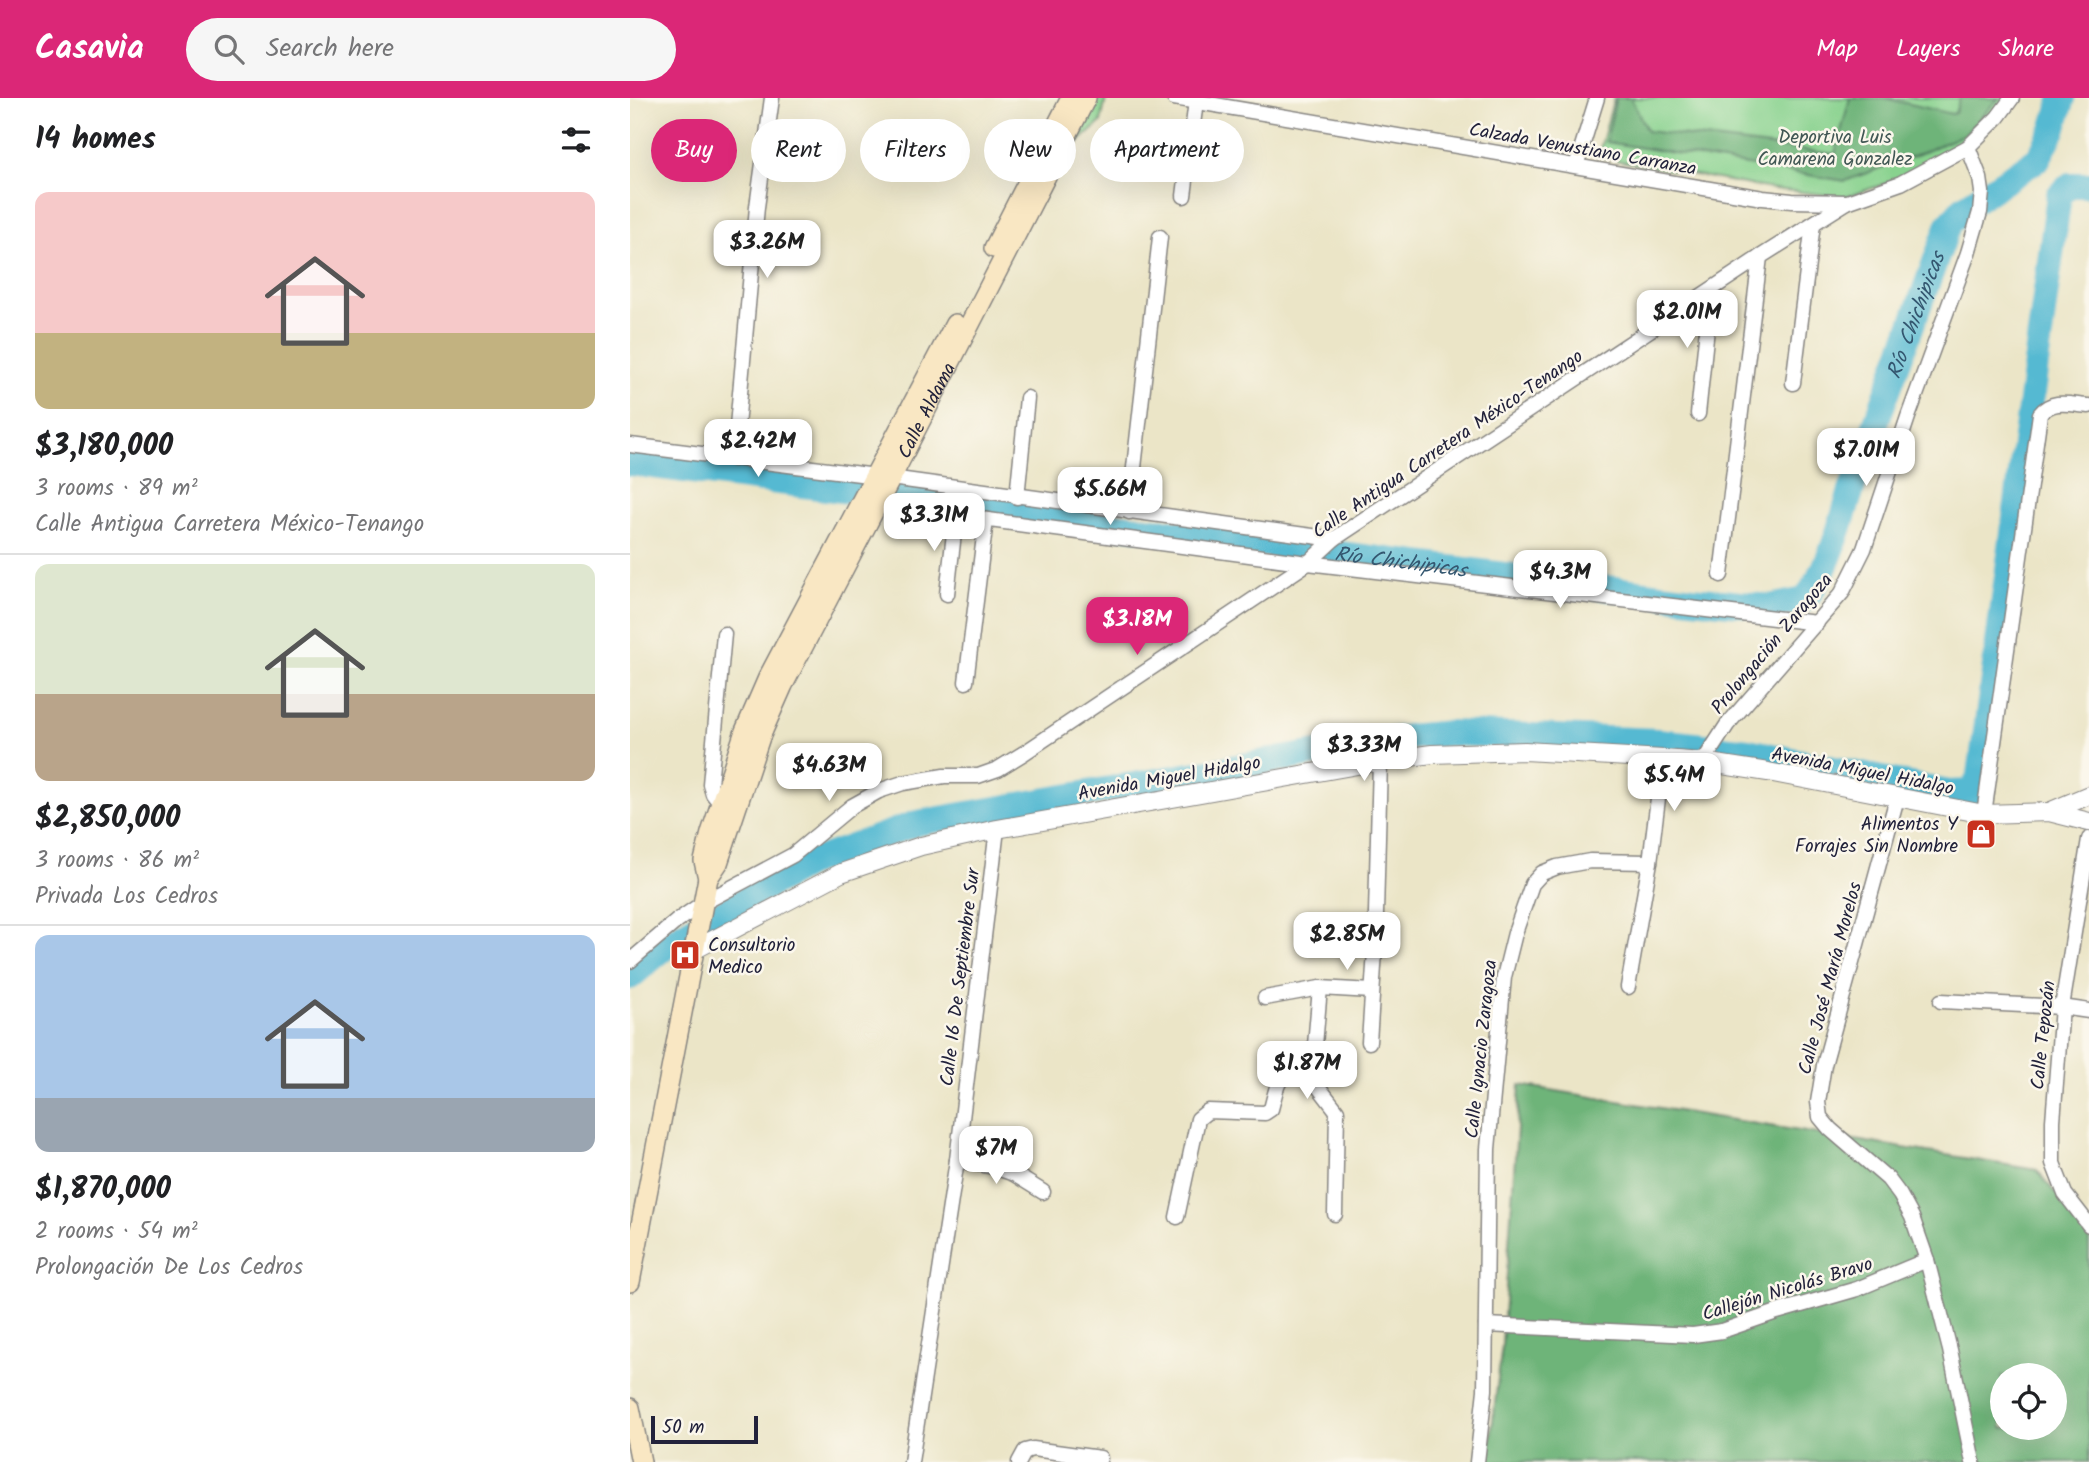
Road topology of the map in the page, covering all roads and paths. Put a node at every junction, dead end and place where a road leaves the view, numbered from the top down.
1 (772, 98) edge
2 (1070, 98) edge
3 (1086, 98) edge
4 (1174, 98) edge
5 (1597, 98) edge
6 (2012, 98) edge
7 (1196, 101) junction
8 (1968, 147) junction
9 (1576, 166) junction
10 (1184, 196) dead end
11 (1847, 202) junction
12 (1813, 225) junction
13 (1160, 237) dead end
14 (1760, 257) junction
15 (1711, 290) junction
16 (1793, 383) dead end
17 (1027, 398) dead end
18 (2089, 406) edge
19 (1698, 414) dead end
20 (630, 445) edge
21 (734, 458) junction
22 (884, 477) junction
23 (1017, 497) junction
24 (870, 504) junction
25 (1129, 512) junction
26 (956, 516) junction
27 (986, 520) junction
28 (1330, 542) junction
29 (1309, 561) junction
30 (1721, 575) dead end
31 (947, 594) dead end
32 (1817, 623) junction
33 (724, 634) dead end
34 (966, 682) dead end
35 (1663, 759) junction
36 (1705, 759) junction
37 (1380, 761) junction
38 (2089, 795) edge
39 (1897, 798) junction
40 (720, 803) junction
41 (2049, 812) junction
42 (1984, 814) junction
43 (2089, 822) edge
44 (997, 829) junction
45 (2089, 839) edge
46 (1650, 862) junction
47 (708, 878) junction
48 (698, 927) junction
49 (630, 961) edge
50 (1628, 986) dead end
51 (1320, 988) junction
52 (1372, 991) junction
53 (1265, 998) dead end
54 (1941, 1001) dead end
55 (2062, 1007) junction
56 (2089, 1011) edge
57 (1369, 1042) dead end
58 (1313, 1068) junction
59 (957, 1160) junction
60 (1043, 1192) dead end
61 (1335, 1214) dead end
62 (1177, 1217) dead end
63 (2089, 1225) edge
64 (1927, 1261) junction
65 (630, 1282) edge
66 (1486, 1325) junction
67 (630, 1408) edge
68 (1100, 1458) dead end
69 (641, 1462) edge
70 (911, 1462) edge
71 (1019, 1462) edge
72 (1477, 1462) edge
73 (1973, 1462) edge

1 - 21 street
2 - 22 main road, Calle Aldama
3 - 22 main road, Calle Aldama
4 - 7 street, Calzada Venustiano Carranza
5 - 9 street
6 - 8 street, Calzada Venustiano Carranza
7 - 9 street, Calzada Venustiano Carranza
7 - 10 street
8 - 11 street, Calzada Venustiano Carranza
8 - 32 street, Prolongación Zaragoza
9 - 11 street, Calzada Venustiano Carranza
11 - 12 street, Calle Antigua Carretera México-Tenango
12 - 14 street, Calle Antigua Carretera México-Tenango
12 - 16 street
13 - 25 street
14 - 15 street, Calle Antigua Carretera México-Tenango
14 - 30 street
15 - 19 street
15 - 28 street, Calle Antigua Carretera México-Tenango
17 - 23 street
18 - 42 street
20 - 21 street
21 - 22 street
22 - 23 street
22 - 24 main road, Calle Aldama
23 - 25 street
24 - 26 street
24 - 40 main road, Calle Aldama
24 - 47 main road, Calle Aldama
25 - 28 street
26 - 27 street
26 - 31 street
27 - 29 street
27 - 34 street
28 - 29 street, Calle Antigua Carretera México-Tenango
29 - 32 street
29 - 48 street, Calle Antigua Carretera México-Tenango
32 - 36 street, Prolongación Zaragoza
33 - 40 street
35 - 36 street, Avenida Miguel Hidalgo
35 - 37 street, Avenida Miguel Hidalgo
35 - 46 street
36 - 39 street, Avenida Miguel Hidalgo
37 - 44 street, Avenida Miguel Hidalgo
37 - 52 street
38 - 41 street, Avenida Miguel Hidalgo
39 - 42 street, Avenida Miguel Hidalgo
39 - 64 street, Calle José María Morelos
40 - 47 main road, Calle Aldama
41 - 42 street, Avenida Miguel Hidalgo
41 - 43 street, Avenida Miguel Hidalgo
44 - 48 street, Avenida Miguel Hidalgo
44 - 59 street, Calle 16 De Septiembre Sur
45 - 55 street, Calle Tepozán
46 - 50 street
46 - 66 street, Calle Ignacio Zaragoza
47 - 48 main road, Calle Aldama
48 - 49 street, Calle Antigua Carretera México-Tenango
48 - 65 main road, Calle Aldama
51 - 52 street
51 - 53 street
51 - 58 street
52 - 57 street
54 - 55 street
55 - 56 street
55 - 63 street, Calle Tepozán
58 - 61 street
58 - 62 street
59 - 60 street
59 - 70 street, Calle 16 De Septiembre Sur
64 - 66 street, Callejón Nicolás Bravo
64 - 73 street, Calle José María Morelos
66 - 72 street, Calle Ignacio Zaragoza
67 - 69 main road
68 - 71 street

